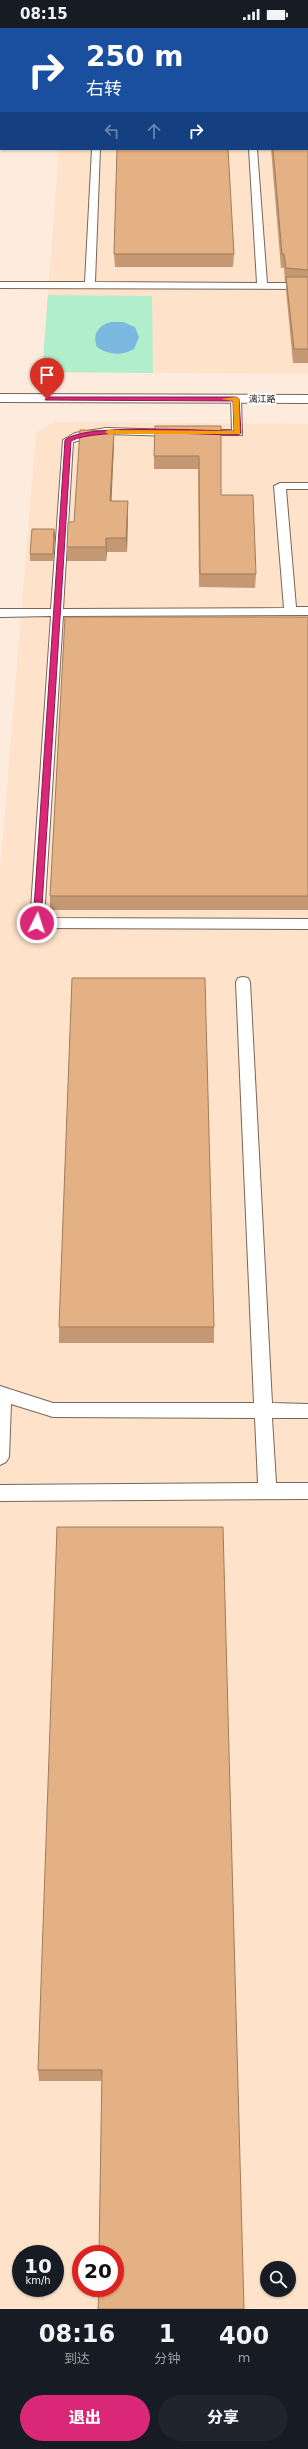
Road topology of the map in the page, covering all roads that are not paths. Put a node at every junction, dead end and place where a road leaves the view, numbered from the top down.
1 (96, 150) edge
2 (252, 150) edge
3 (0, 285) edge
4 (90, 285) junction
5 (262, 286) junction
6 (308, 286) edge
7 (0, 398) edge
8 (236, 399) junction
9 (308, 399) edge
10 (308, 486) edge
11 (290, 611) junction
12 (308, 611) edge
13 (0, 613) edge
14 (57, 613) junction
15 (308, 924) edge
16 (243, 982) dead end
17 (2, 1393) edge
18 (263, 1411) junction
19 (308, 1411) edge
20 (0, 1457) edge
21 (267, 1491) junction
22 (308, 1491) edge
23 (0, 1493) edge

1 - 4 lane
2 - 5 lane
3 - 4 lane
4 - 5 lane
5 - 6 lane
7 - 8 street, 漓江路
8 - 9 street, 漓江路
8 - 14 lane
10 - 11 lane
11 - 12 lane
11 - 14 lane
13 - 14 lane
14 - 15 lane
16 - 18 lane
17 - 18 lane
17 - 20 lane
18 - 19 lane
18 - 21 lane
21 - 22 lane
21 - 23 lane

